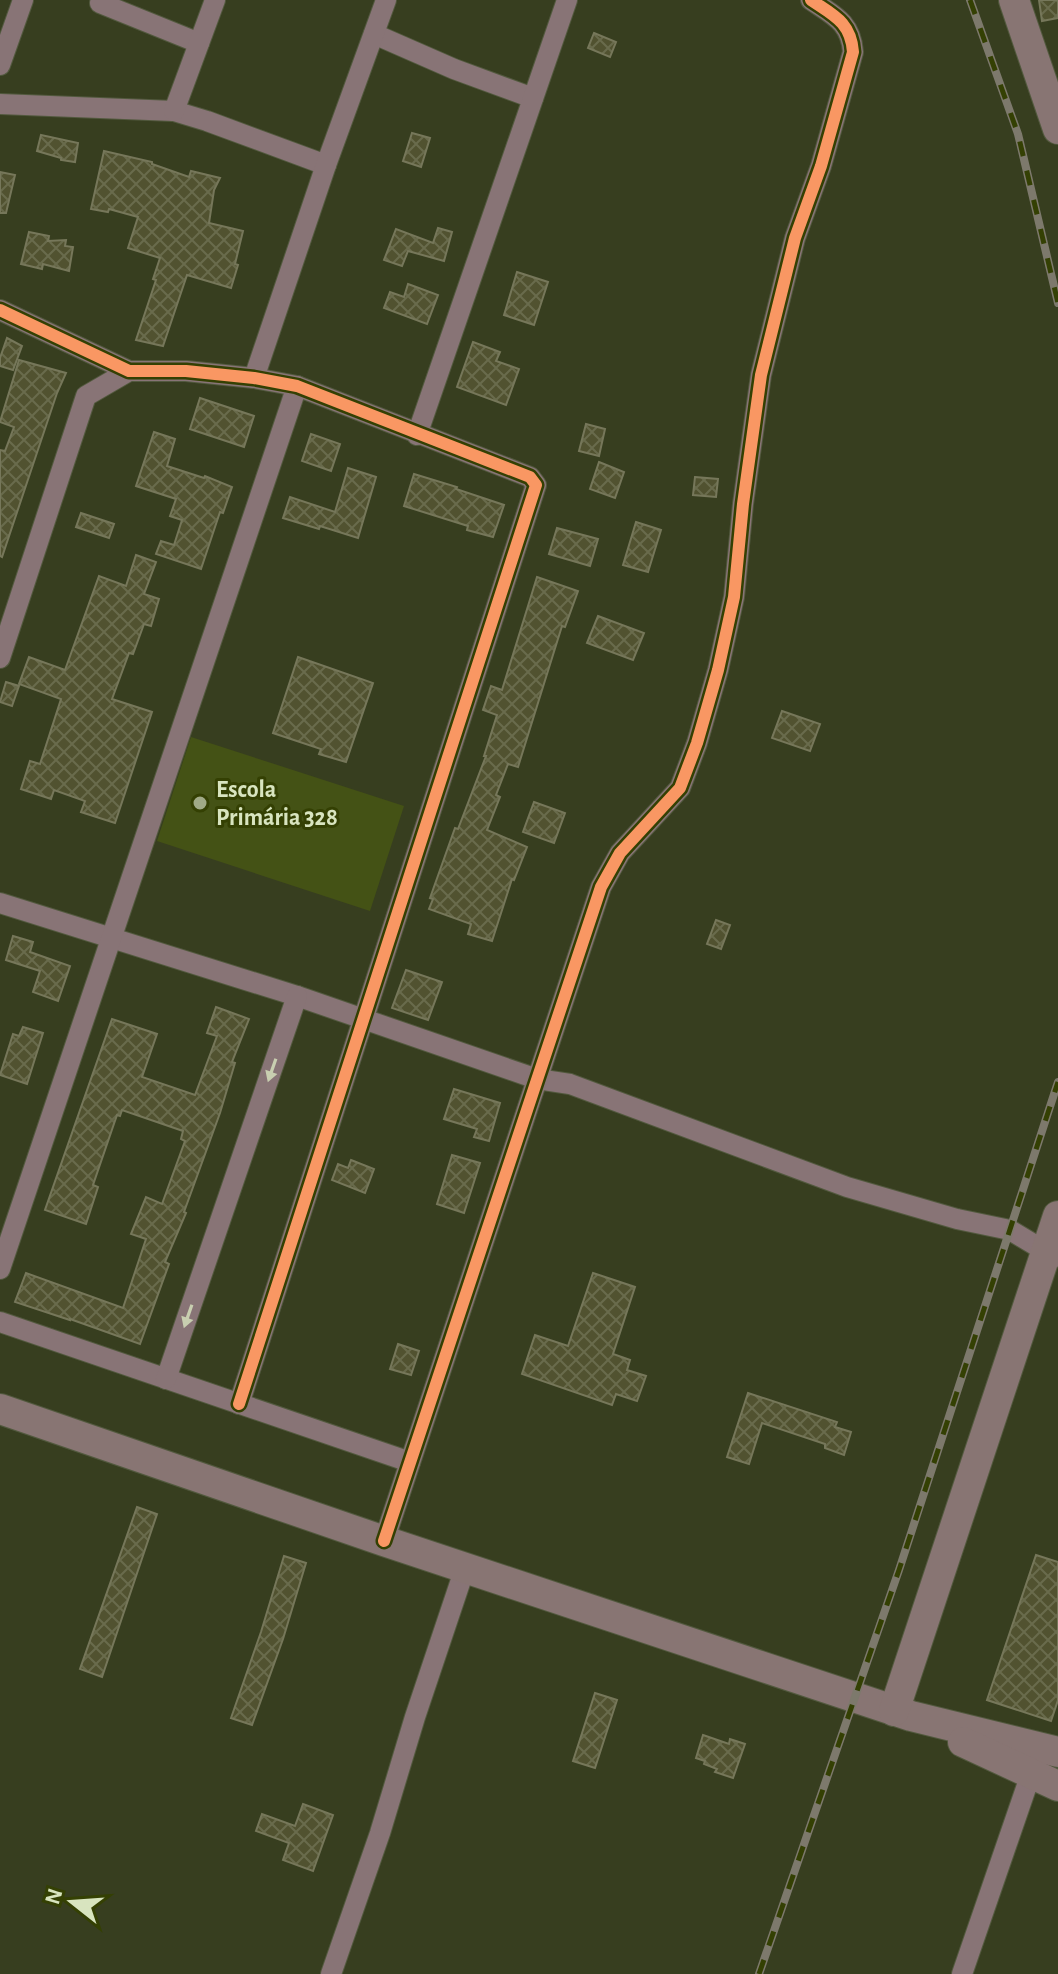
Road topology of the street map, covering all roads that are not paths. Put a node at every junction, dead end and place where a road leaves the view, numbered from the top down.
1 (23, 0) edge
2 (215, 0) edge
3 (386, 0) edge
4 (567, 0) edge
5 (811, 0) edge
6 (1014, 0) edge
7 (100, 3) dead end
8 (374, 34) junction
9 (199, 43) junction
10 (0, 65) edge
11 (533, 98) junction
12 (0, 104) edge
13 (174, 111) junction
14 (1058, 129) edge
15 (326, 165) junction
16 (0, 310) edge
17 (129, 371) junction
18 (254, 378) junction
19 (297, 386) junction
20 (417, 435) junction
21 (0, 658) edge
22 (0, 903) edge
23 (111, 939) junction
24 (297, 996) junction
25 (364, 1019) junction
26 (537, 1079) junction
27 (1058, 1216) edge
28 (1052, 1255) edge
29 (0, 1269) edge
30 (0, 1322) edge
31 (166, 1379) junction
32 (239, 1404) junction
33 (0, 1409) edge
34 (410, 1462) junction
35 (384, 1541) junction
36 (465, 1568) junction
37 (903, 1714) junction
38 (1047, 1765) edge
39 (331, 1974) edge
40 (962, 1974) edge

1 - 10 street
2 - 9 street
3 - 8 street
4 - 11 street
5 - 26 street
6 - 14 main road
7 - 9 street
8 - 11 street
8 - 15 street
9 - 13 street
11 - 20 street
12 - 13 street
13 - 15 street
15 - 18 street
16 - 17 street
17 - 18 street
17 - 21 street
18 - 19 street
19 - 20 street
19 - 23 street
20 - 25 street
22 - 23 street
23 - 24 street
23 - 29 street
24 - 25 street
24 -> 31 street
25 - 26 street
25 - 32 street
26 - 28 street
26 - 34 street
27 - 28 main road
28 - 37 main road
30 - 31 street
31 - 32 street
32 - 34 street
33 - 35 main road
34 - 35 street
35 - 36 main road
36 - 37 main road
36 - 39 street
37 - 38 main road
38 - 40 street

